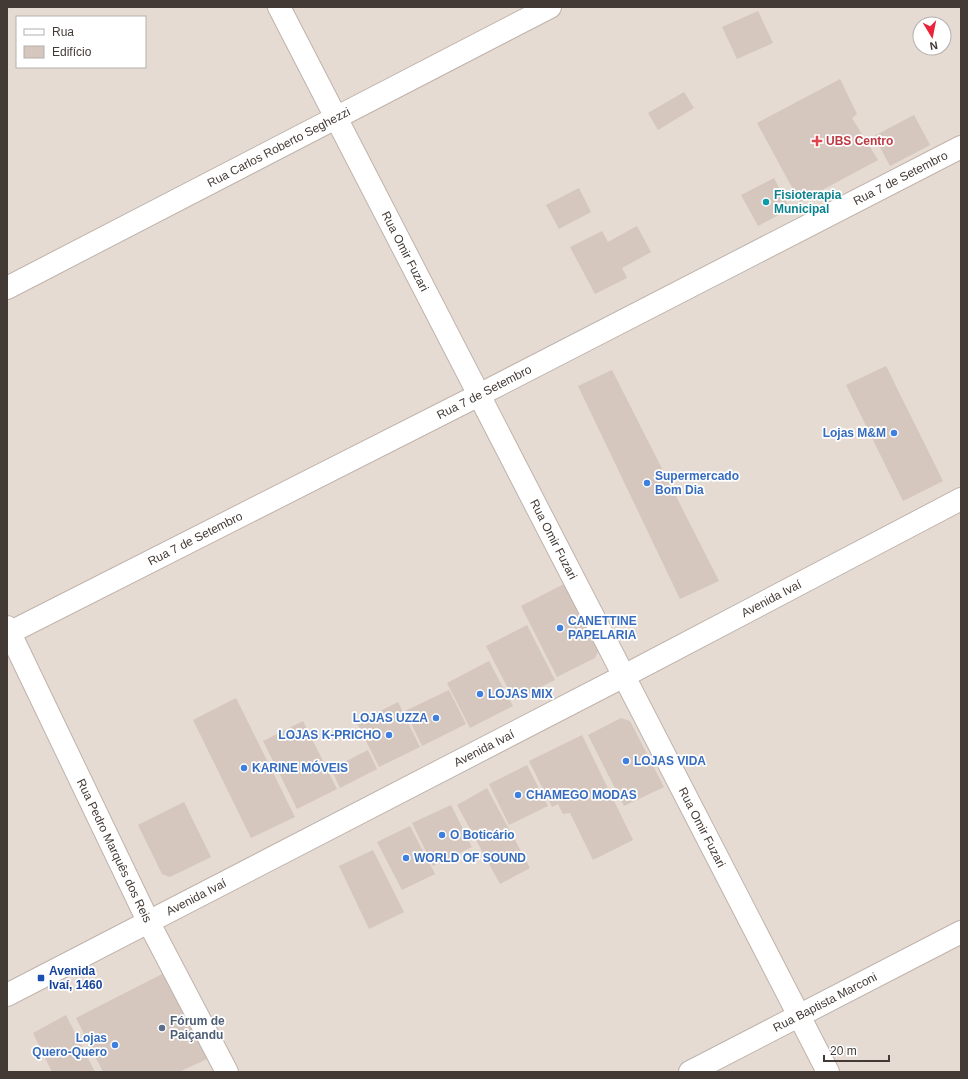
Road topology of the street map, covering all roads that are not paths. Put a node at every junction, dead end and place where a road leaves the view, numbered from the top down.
1 (279, 7) edge
2 (550, 7) edge
3 (336, 118) junction
4 (961, 147) edge
5 (7, 288) edge
6 (479, 395) junction
7 (961, 499) edge
8 (8, 631) edge
9 (624, 676) junction
10 (149, 923) junction
11 (961, 932) edge
12 (7, 995) edge
13 (799, 1016) junction
14 (226, 1072) edge
15 (690, 1072) edge
16 (828, 1072) edge

1 - 3 street, Rua Omir Fuzari
2 - 3 street, Rua Carlos Roberto Seghezzi
3 - 5 street, Rua Carlos Roberto Seghezzi
3 - 6 street, Rua Omir Fuzari
4 - 6 street, Rua 7 de Setembro
6 - 8 street, Rua 7 de Setembro
6 - 9 street, Rua Omir Fuzari
7 - 9 street, Avenida Ivaí
8 - 10 street, Rua Pedro Marquês dos Reis
9 - 10 street, Avenida Ivaí
9 - 13 street, Rua Omir Fuzari
10 - 12 street, Avenida Ivaí
10 - 14 street, Rua Pedro Marquês dos Reis
11 - 13 street, Rua Baptista Marconi
13 - 15 street, Rua Baptista Marconi
13 - 16 street, Rua Omir Fuzari

